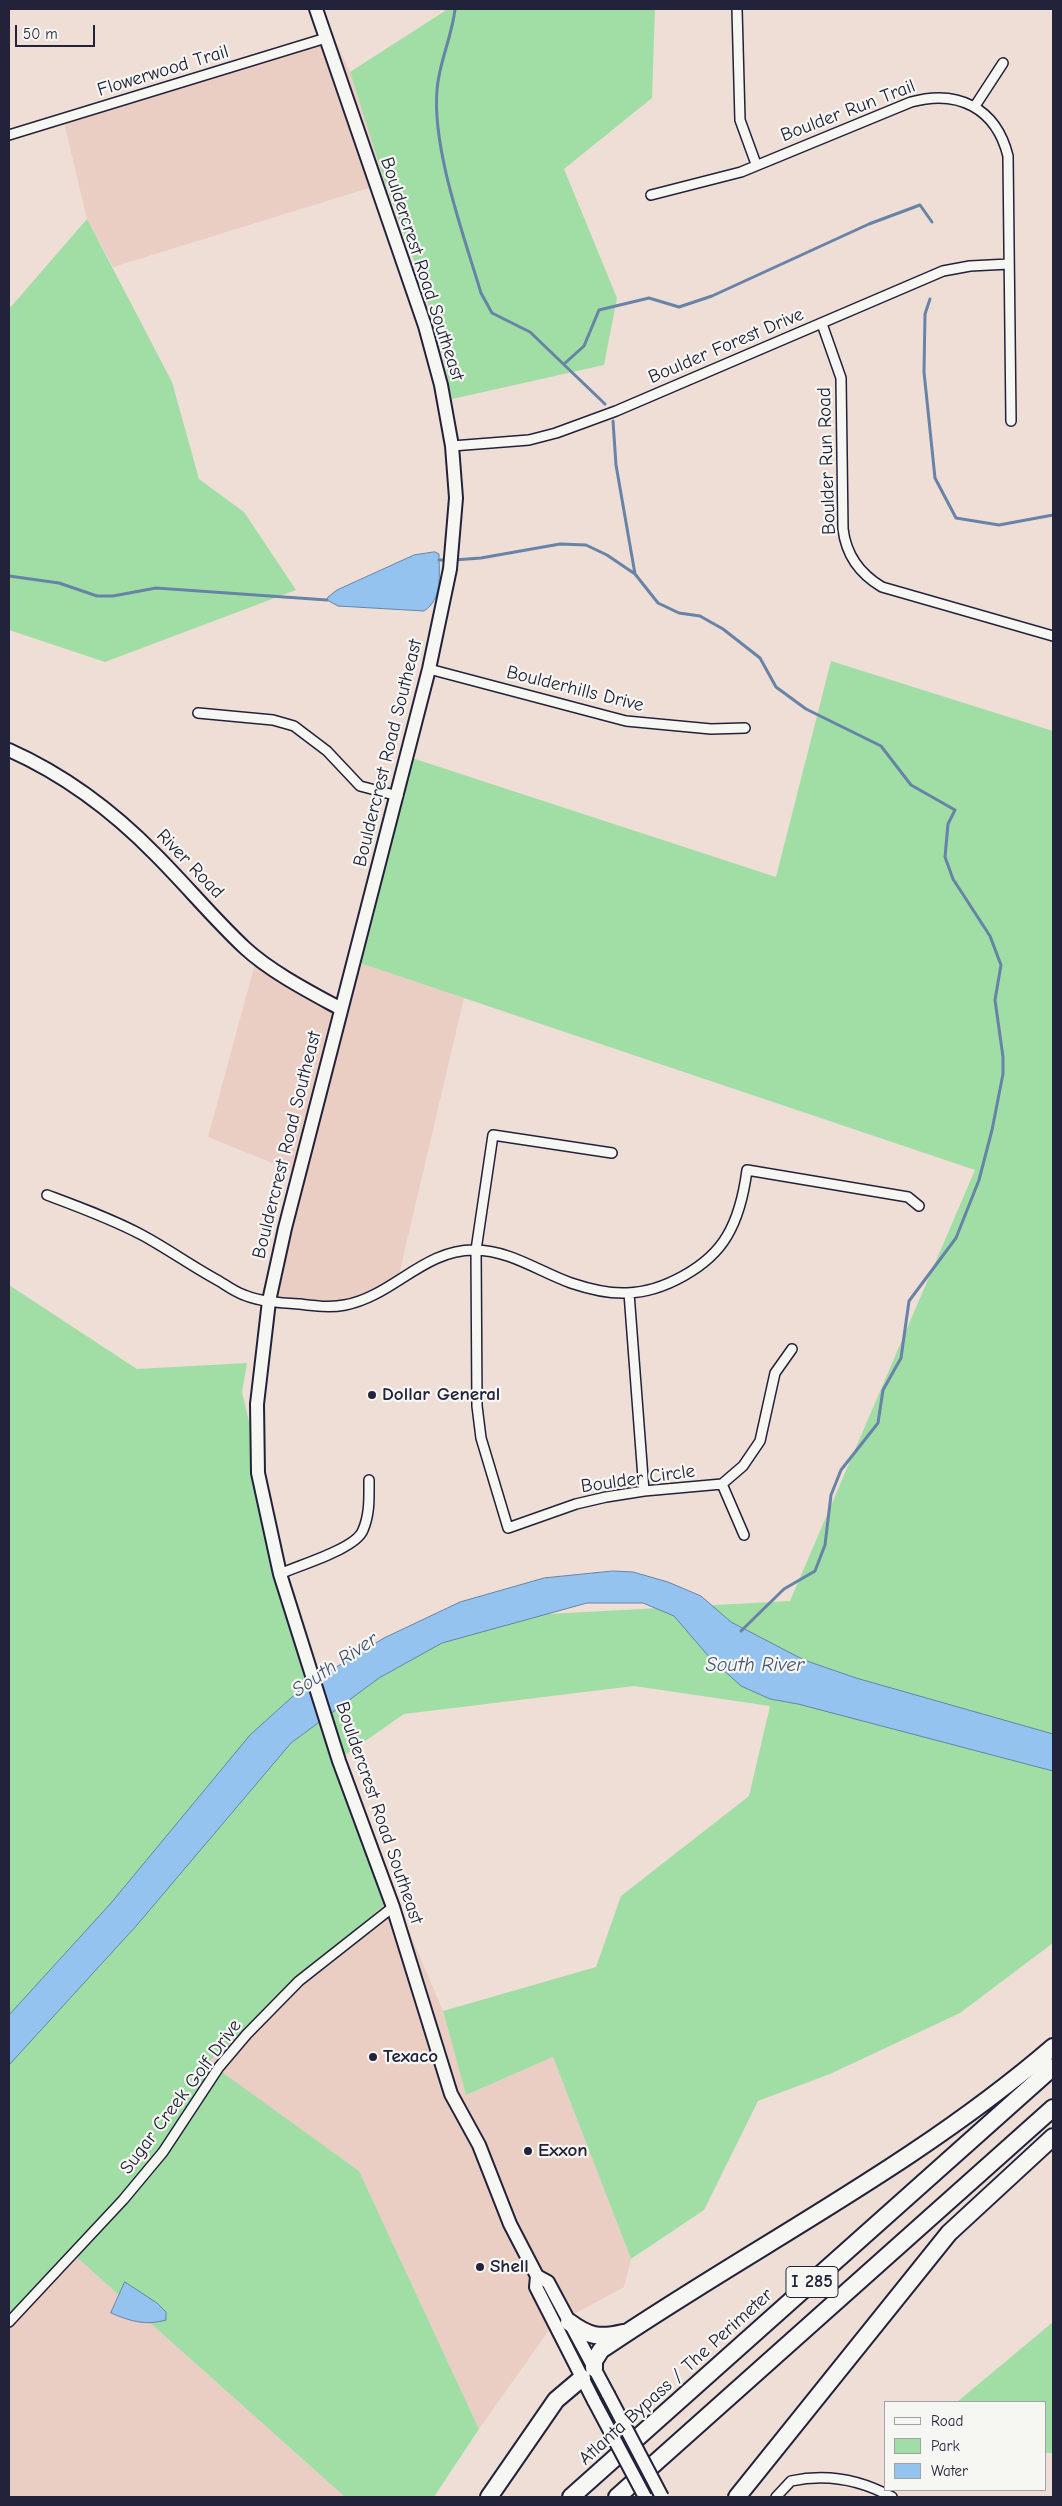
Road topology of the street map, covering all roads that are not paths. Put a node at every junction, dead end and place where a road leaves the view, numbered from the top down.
1 (316, 9) edge
2 (737, 9) edge
3 (326, 38) junction
4 (1003, 62) dead end
5 (975, 106) junction
6 (9, 135) edge
7 (756, 164) junction
8 (651, 195) dead end
9 (1009, 264) junction
10 (822, 324) junction
11 (1011, 421) dead end
12 (452, 446) junction
13 (1053, 636) edge
14 (429, 669) junction
15 (198, 713) dead end
16 (745, 728) dead end
17 (9, 750) edge
18 (398, 796) junction
19 (341, 1009) junction
20 (612, 1153) dead end
21 (47, 1195) dead end
22 (919, 1206) dead end
23 (476, 1250) junction
24 (629, 1293) junction
25 (269, 1301) junction
26 (792, 1349) dead end
27 (369, 1480) dead end
28 (722, 1484) junction
29 (644, 1491) junction
30 (744, 1535) dead end
31 (280, 1574) junction
32 (393, 1907) junction
33 (1053, 2047) edge
34 (1053, 2067) edge
35 (1053, 2108) edge
36 (1053, 2137) edge
37 (537, 2276) junction
38 (9, 2322) edge
39 (568, 2322) junction
40 (628, 2332) junction
41 (588, 2373) junction
42 (489, 2497) edge
43 (571, 2497) edge
44 (617, 2497) edge
45 (645, 2497) edge
46 (662, 2497) edge
47 (737, 2497) edge
48 (776, 2497) edge
49 (892, 2497) edge

1 - 3 street, Bouldercrest Road Southeast
2 - 7 street
3 - 6 street, Flowerwood Trail
3 - 12 street, Bouldercrest Road Southeast
4 - 5 street
5 - 7 street, Boulder Run Trail
5 - 9 street
7 - 8 street, Boulder Run Trail
9 - 10 street, Boulder Forest Drive
9 - 11 street
10 - 12 street, Boulder Forest Drive
10 - 13 street, Boulder Run Road
12 - 14 street, Bouldercrest Road Southeast
14 - 16 street, Boulderhills Drive
14 - 18 street, Bouldercrest Road Southeast
15 - 18 street
17 - 19 street, River Road
18 - 19 street, Bouldercrest Road Southeast
19 - 25 street, Bouldercrest Road Southeast
20 - 23 street
21 - 25 street
22 - 24 street
23 - 24 street
23 - 25 street
23 - 29 street, Boulder Circle
24 - 29 street
25 - 31 street, Bouldercrest Road Southeast
26 - 28 street, Boulder Circle
27 - 31 street
28 - 29 street, Boulder Circle
28 - 30 street
31 - 32 street, Bouldercrest Road Southeast
32 - 37 street, Bouldercrest Road Southeast
32 - 38 street, Sugar Creek Golf Drive
33 - 40 highway
34 - 43 highway, Atlanta Bypass / The Perimeter / I 285
35 - 44 highway, I 285
36 - 47 highway
37 - 39 street, Bouldercrest Road Southeast
37 - 41 street, Bouldercrest Road Southeast
39 - 40 highway
39 - 41 street, Bouldercrest Road Southeast
40 - 41 highway
41 - 42 highway
41 - 45 street, Bouldercrest Road Southeast, bridge
41 - 46 street, Bouldercrest Road Southeast, bridge
48 - 49 street

